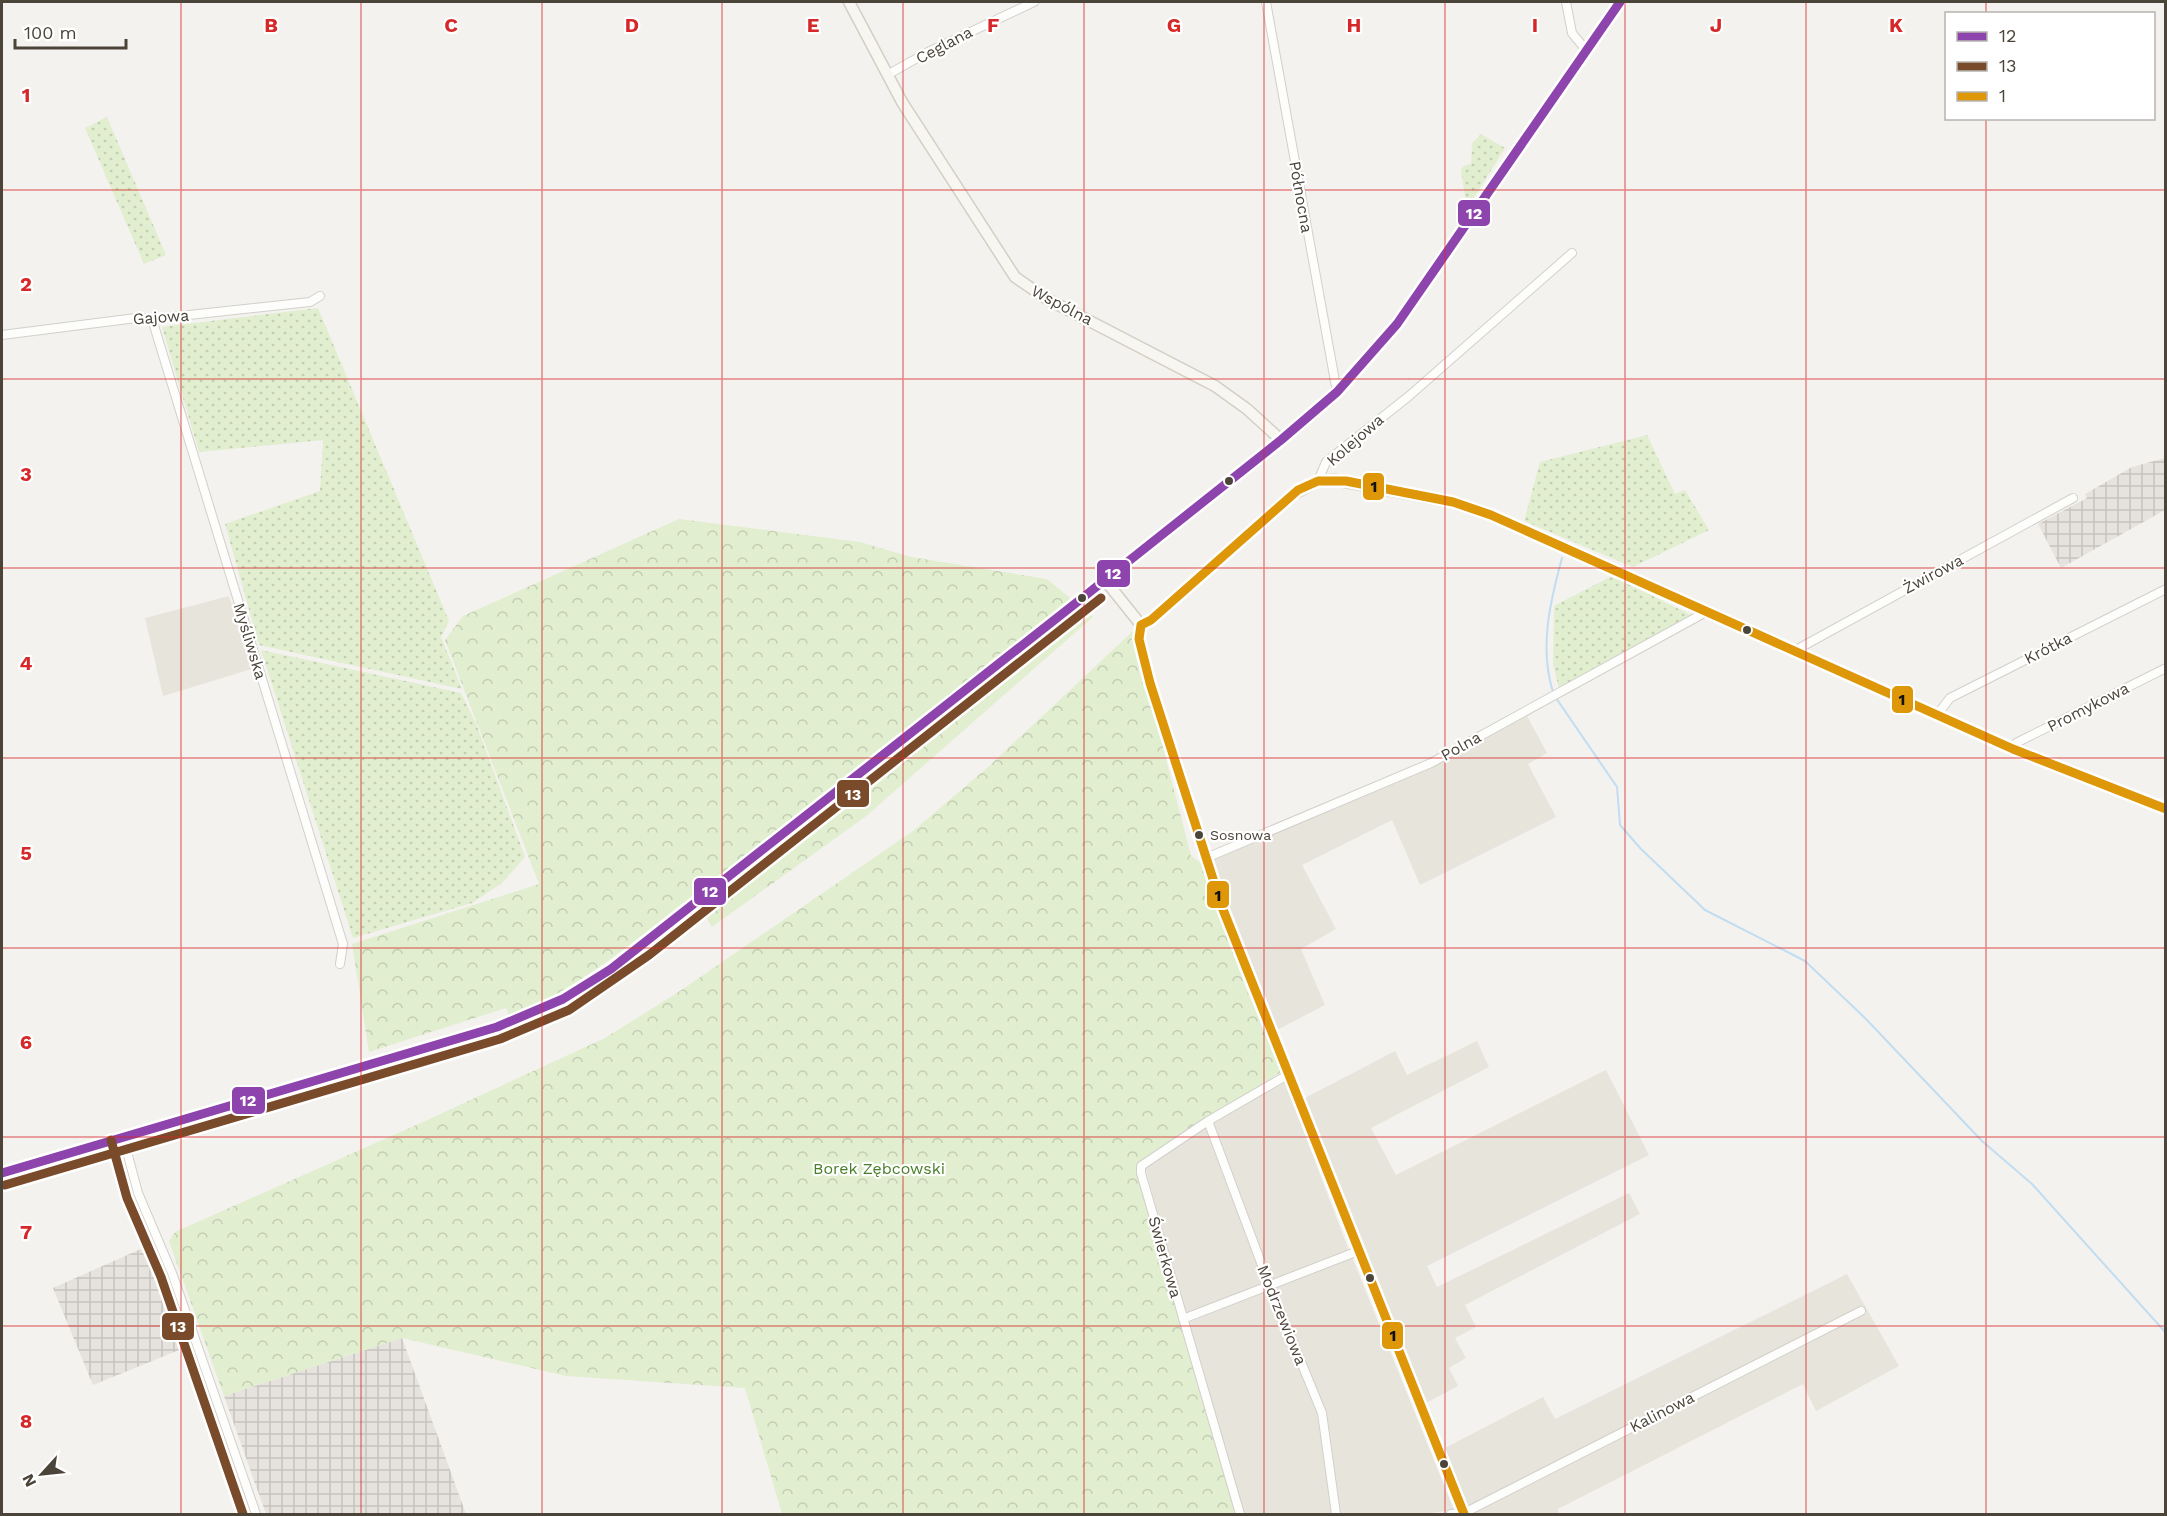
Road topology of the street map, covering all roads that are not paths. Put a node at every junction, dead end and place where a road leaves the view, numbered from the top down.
1 (849, 2) edge
2 (1034, 2) edge
3 (1266, 2) edge
4 (1566, 2) edge
5 (1620, 2) edge
6 (1586, 50) junction
7 (887, 75) junction
8 (1572, 253) dead end
9 (320, 296) dead end
10 (152, 319) junction
11 (2, 335) edge
12 (1337, 392) junction
13 (1281, 440) junction
14 (1318, 481) junction
15 (2073, 498) dead end
16 (1105, 580) junction
17 (2166, 589) edge
18 (1706, 612) junction
19 (1141, 625) junction
20 (1794, 651) junction
21 (2166, 668) edge
22 (1937, 715) junction
23 (2013, 749) junction
24 (2166, 809) edge
25 (1206, 858) junction
26 (340, 964) dead end
27 (1289, 1074) junction
28 (1208, 1121) junction
29 (123, 1137) junction
30 (2, 1173) edge
31 (1353, 1253) dead end
32 (1269, 1284) junction
33 (1861, 1311) dead end
34 (1183, 1319) junction
35 (1464, 1514) edge
36 (256, 1515) edge
37 (1240, 1515) edge
38 (1336, 1515) edge
39 (1451, 1515) edge

1 - 7 main road, Wspólna
2 - 7 street, Ceglana
3 - 12 street, Północna
4 - 6 street
5 - 6 main road
6 - 12 main road
7 - 13 main road, Wspólna
8 - 14 street, Kolejowa
9 - 10 street, Gajowa
10 - 11 street, Gajowa
10 - 26 street, Myśliwska
12 - 13 main road
13 - 16 main road
14 - 18 main road
14 - 19 main road, Kolejowa
15 - 20 street, Żwirowa
16 - 19 main road
16 - 29 main road
17 - 22 street, Krótka
18 - 20 main road
18 - 25 street, Polna
19 - 25 street
20 - 22 main road
21 - 23 street, Promykowa
22 - 23 main road
23 - 24 main road
25 - 27 street
27 - 28 street, Świerkowa
27 - 35 street
28 - 32 street, Modrzewiowa
28 - 34 street, Świerkowa
29 - 30 main road
29 - 36 street
31 - 32 street
32 - 34 street
32 - 38 street, Modrzewiowa
33 - 35 street, Kalinowa
34 - 37 street, Świerkowa
35 - 39 street, Kalinowa

